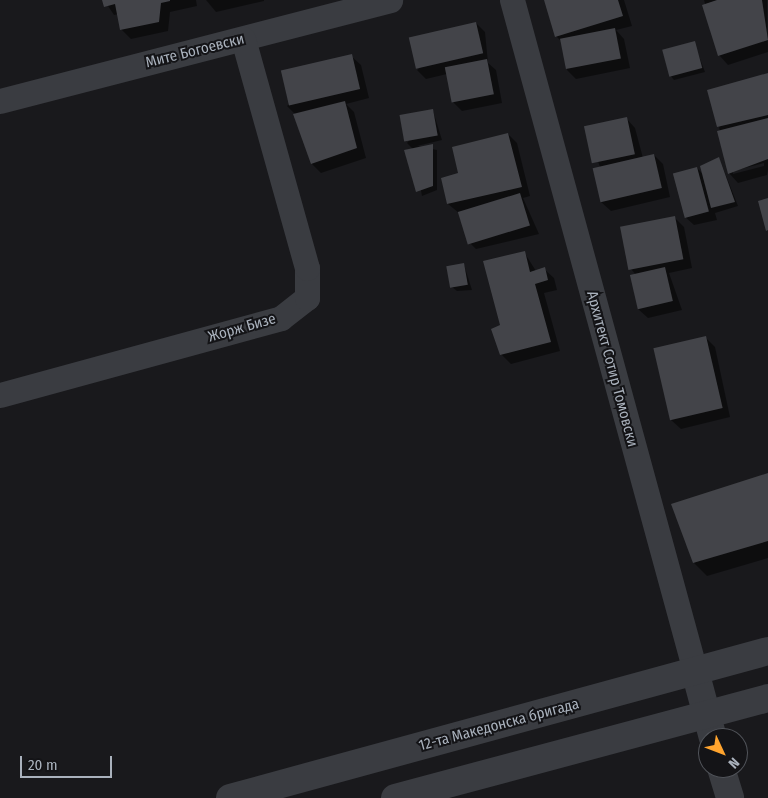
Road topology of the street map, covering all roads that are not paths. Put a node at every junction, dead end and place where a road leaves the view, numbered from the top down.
1 (390, 0) edge
2 (512, 0) edge
3 (243, 39) junction
4 (0, 101) edge
5 (0, 395) edge
6 (768, 651) edge
7 (695, 671) junction
8 (768, 698) edge
9 (710, 726) edge
10 (724, 778) edge
11 (230, 798) edge
12 (395, 798) edge
13 (730, 798) edge

1 - 3 street, Мите Богоевски
2 - 7 street, Архитект Сотир Томовски
3 - 4 street, Мите Богоевски
3 - 5 street, Жорж Бизе
6 - 7 street, 12-та Македонска бригада
7 - 9 street, Архитект Сотир Томовски
7 - 11 street, 12-та Македонска бригада
8 - 9 street
9 - 12 street
10 - 13 street

